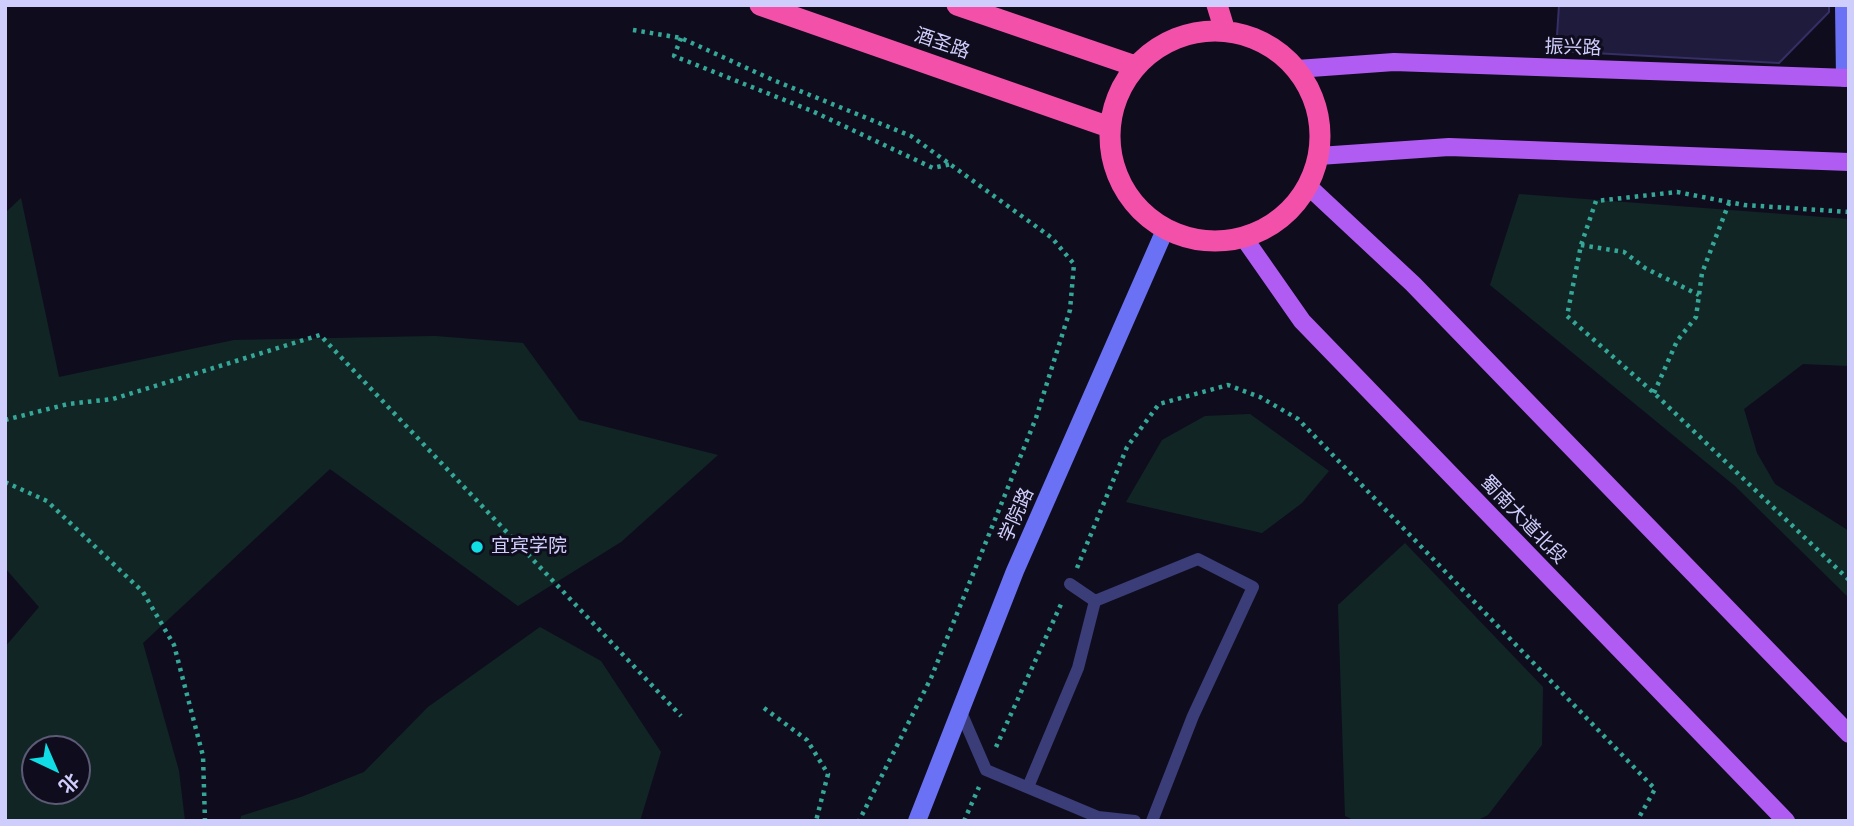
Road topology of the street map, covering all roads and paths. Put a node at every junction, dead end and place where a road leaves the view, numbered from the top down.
1 (760, 5) edge
2 (957, 5) edge
3 (1217, 5) edge
4 (1844, 5) edge
5 (633, 30) dead end
6 (1225, 31) junction
7 (681, 38) junction
8 (1135, 66) junction
9 (1297, 69) junction
10 (1847, 78) edge
11 (1109, 127) junction
12 (1319, 156) junction
13 (1849, 162) edge
14 (951, 164) junction
15 (1308, 186) junction
16 (1729, 203) junction
17 (1849, 212) edge
18 (1165, 230) junction
19 (1244, 238) junction
20 (1581, 245) junction
21 (1699, 295) junction
22 (1654, 393) junction
23 (5, 420) edge
24 (5, 482) edge
25 (1849, 580) edge
26 (1070, 584) junction
27 (1095, 601) junction
28 (764, 708) dead end
29 (960, 710) junction
30 (681, 716) dead end
31 (1849, 733) edge
32 (986, 770) junction
33 (1028, 787) junction
34 (205, 821) edge
35 (816, 821) edge
36 (859, 821) edge
37 (917, 821) edge
38 (964, 821) edge
39 (1135, 821) edge
40 (1152, 821) edge
41 (1637, 821) edge
42 (1786, 821) edge

1 - 11 highway, 酒圣路
2 - 8 highway
3 - 6 highway
4 - 10 main road
5 - 7 path
6 - 8 highway
6 - 9 highway
7 - 14 path
7 - 14 path
8 - 11 highway
9 - 10 main road, 振兴路
9 - 12 highway
11 - 18 highway
12 - 13 main road
12 - 15 highway
14 - 36 path
15 - 19 highway
15 - 31 main road
16 - 17 path
16 - 20 path
16 - 21 path
18 - 19 highway
18 - 29 main road, 学院路
19 - 42 main road, 蜀南大道北段
20 - 21 path
20 - 22 path
21 - 22 path
22 - 25 path
23 - 30 path
24 - 34 path
26 - 27 lane
26 - 32 path
26 - 41 path
27 - 33 lane
27 - 40 lane
28 - 35 path
29 - 32 lane
29 - 37 main road, 学院路
32 - 33 lane
32 - 38 path
33 - 39 lane

